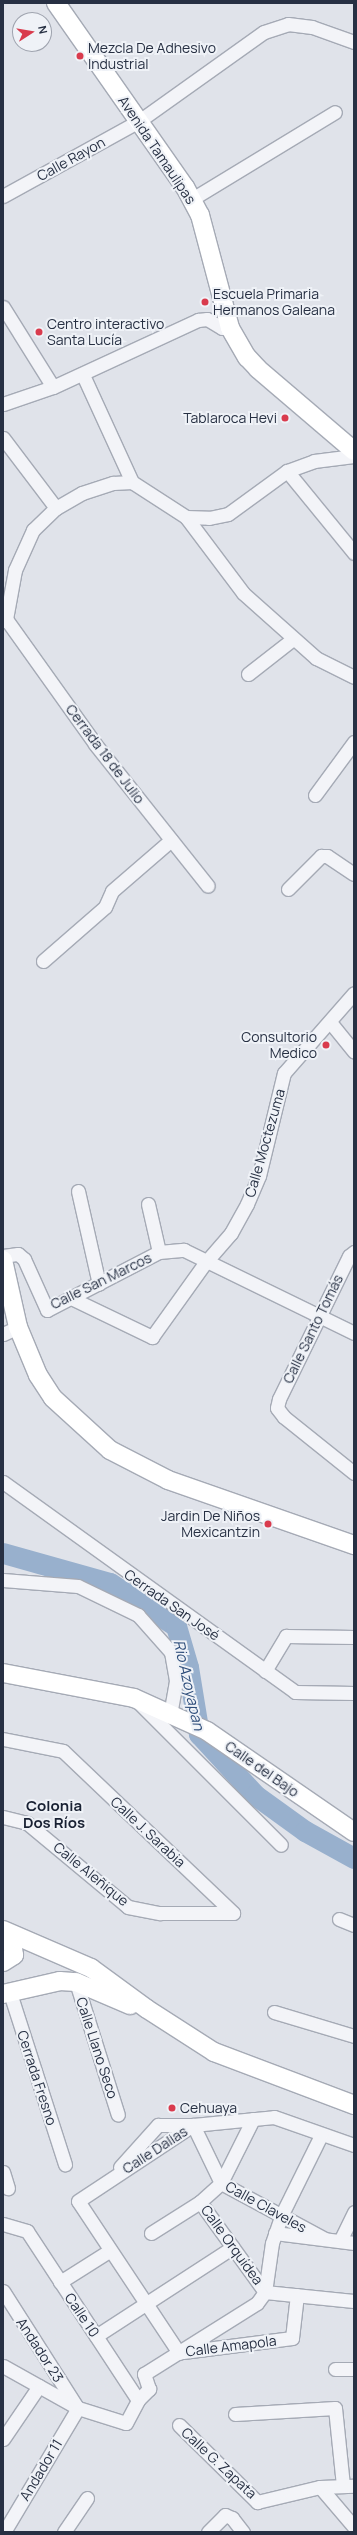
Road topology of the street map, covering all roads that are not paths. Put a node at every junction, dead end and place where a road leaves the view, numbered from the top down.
1 (56, 3) edge
2 (354, 42) edge
3 (335, 112) dead end
4 (139, 121) junction
5 (3, 196) edge
6 (192, 199) junction
7 (3, 307) edge
8 (230, 328) junction
9 (83, 375) junction
10 (53, 388) junction
11 (3, 404) edge
12 (3, 438) edge
13 (354, 451) edge
14 (354, 456) edge
15 (288, 471) junction
16 (132, 482) junction
17 (56, 508) junction
18 (186, 517) junction
19 (354, 553) edge
20 (4, 620) edge
21 (293, 639) junction
22 (248, 674) dead end
23 (354, 677) edge
24 (354, 742) edge
25 (315, 795) dead end
26 (171, 840) junction
27 (354, 874) edge
28 (208, 886) dead end
29 (288, 889) dead end
30 (43, 962) dead end
31 (354, 993) edge
32 (330, 1022) junction
33 (354, 1052) edge
34 (78, 1191) dead end
35 (148, 1204) dead end
36 (159, 1252) junction
37 (354, 1252) edge
38 (3, 1256) edge
39 (3, 1260) edge
40 (205, 1263) junction
41 (99, 1284) junction
42 (73, 1299) junction
43 (319, 1317) junction
44 (11, 1330) edge
45 (354, 1333) edge
46 (354, 1473) edge
47 (3, 1482) edge
48 (354, 1545) edge
49 (3, 1580) edge
50 (354, 1638) edge
51 (265, 1671) junction
52 (3, 1673) edge
53 (354, 1693) edge
54 (134, 1698) junction
55 (175, 1718) junction
56 (3, 1739) edge
57 (3, 1817) edge
58 (354, 1832) edge
59 (281, 1845) dead end
60 (233, 1913) joint
61 (339, 1919) dead end
62 (354, 1925) edge
63 (7, 1933) edge
64 (3, 1962) edge
65 (76, 1982) junction
66 (6, 1993) edge
67 (147, 2009) junction
68 (274, 2012) dead end
69 (354, 2036) edge
70 (354, 2105) edge
71 (118, 2115) dead end
72 (253, 2119) junction
73 (193, 2125) junction
74 (321, 2135) junction
75 (354, 2145) edge
76 (65, 2164) dead end
77 (3, 2172) edge
78 (107, 2181) junction
79 (221, 2183) junction
80 (8, 2188) dead end
81 (200, 2202) junction
82 (354, 2212) edge
83 (282, 2214) junction
84 (3, 2224) edge
85 (151, 2233) dead end
86 (276, 2233) junction
87 (325, 2239) junction
88 (340, 2241) junction
89 (354, 2243) edge
90 (233, 2247) junction
91 (109, 2251) junction
92 (60, 2282) junction
93 (3, 2292) edge
94 (265, 2292) junction
95 (297, 2295) junction
96 (354, 2301) edge
97 (145, 2303) junction
98 (96, 2336) junction
99 (179, 2353) junction
100 (3, 2366) edge
101 (354, 2369) edge
102 (335, 2370) dead end
103 (39, 2386) junction
104 (138, 2400) junction
105 (78, 2408) junction
106 (235, 2414) dead end
107 (179, 2425) dead end
108 (3, 2439) edge
109 (349, 2486) edge
110 (320, 2487) junction
111 (87, 2498) dead end
112 (354, 2527) edge
113 (4, 2532) edge
114 (64, 2532) edge
115 (208, 2532) edge
116 (243, 2532) edge

1 - 4 street, Avenida Tamaulipas
2 - 4 street, Calle Rayon
3 - 6 street
4 - 5 street, Calle Rayon
4 - 6 street, Avenida Tamaulipas
6 - 8 street, Avenida Tamaulipas
7 - 10 street
8 - 9 street
8 - 13 street, Avenida Tamaulipas
9 - 10 street
9 - 16 street
10 - 11 street
12 - 17 street
14 - 15 street
15 - 18 street
15 - 19 street
16 - 17 street
16 - 18 street
17 - 20 street
18 - 21 street
20 - 26 street, Cerrada 18 de Julio
21 - 22 street
21 - 23 street
24 - 25 street
26 - 28 street, Cerrada 18 de Julio
26 - 30 street
27 - 29 street
31 - 32 street, Calle Moctezuma
32 - 33 street
32 - 40 street, Calle Moctezuma
34 - 41 street
35 - 36 street
36 - 40 street, Calle San Marcos
36 - 41 street, Calle San Marcos
37 - 43 street, Calle Santo Tomás
38 - 42 street, Calle San Marcos
39 - 44 street
40 - 42 street, Calle Moctezuma
40 - 43 street, Calle San Marcos
41 - 42 street, Calle San Marcos
43 - 45 street, Calle San Marcos
43 - 46 street, Calle Santo Tomás
44 - 48 street
47 - 51 street, Cerrada San José
49 - 55 street
50 - 51 street
51 - 53 street, Cerrada San José
52 - 54 street, Calle del Bajo
54 - 55 street, Calle del Bajo
54 - 59 street
55 - 58 street, Calle del Bajo
56 - 60 street, Calle J. Sarabia
57 - 60 street, Calle Aleñique
61 - 62 street
63 - 64 street
63 - 67 street
65 - 66 street
65 - 67 street
65 - 71 street, Calle Llano Seco
66 - 76 street, Cerrada Fresno
67 - 70 street
68 - 69 street
72 - 73 street, Calle Dalias
72 - 74 street, Calle Dalias
72 - 79 street
73 - 78 street, Calle Dalias
73 - 78 street
73 - 79 street, Calle Claveles
74 - 75 street, Calle Dalias
74 - 83 street
77 - 80 street
78 - 91 street, Calle Dalias
79 - 81 street, Calle Orquídea
79 - 83 street, Calle Claveles
81 - 85 street
81 - 90 street, Calle Orquídea
82 - 88 street
83 - 86 street
83 - 87 street, Calle Claveles
84 - 92 street, Calle 10
86 - 87 street
86 - 94 street
87 - 88 street
88 - 89 street
90 - 94 street, Calle Orquídea
90 - 97 street
91 - 92 street
91 - 97 street
92 - 98 street, Calle 10
93 - 105 street, Andador 23
94 - 95 street
94 - 99 street, Calle Amapola
95 - 96 street
95 - 99 street, Calle Amapola
97 - 98 street
97 - 99 street
98 - 104 street, Calle 10
99 - 104 street
100 - 103 street
101 - 102 street
103 - 105 street
103 - 108 street
104 - 105 street
105 - 113 street, Andador 11
106 - 109 street
107 - 110 street, Calle G. Zapata
109 - 110 street, Calle G. Zapata
110 - 112 street
111 - 114 street
115 - 116 street

